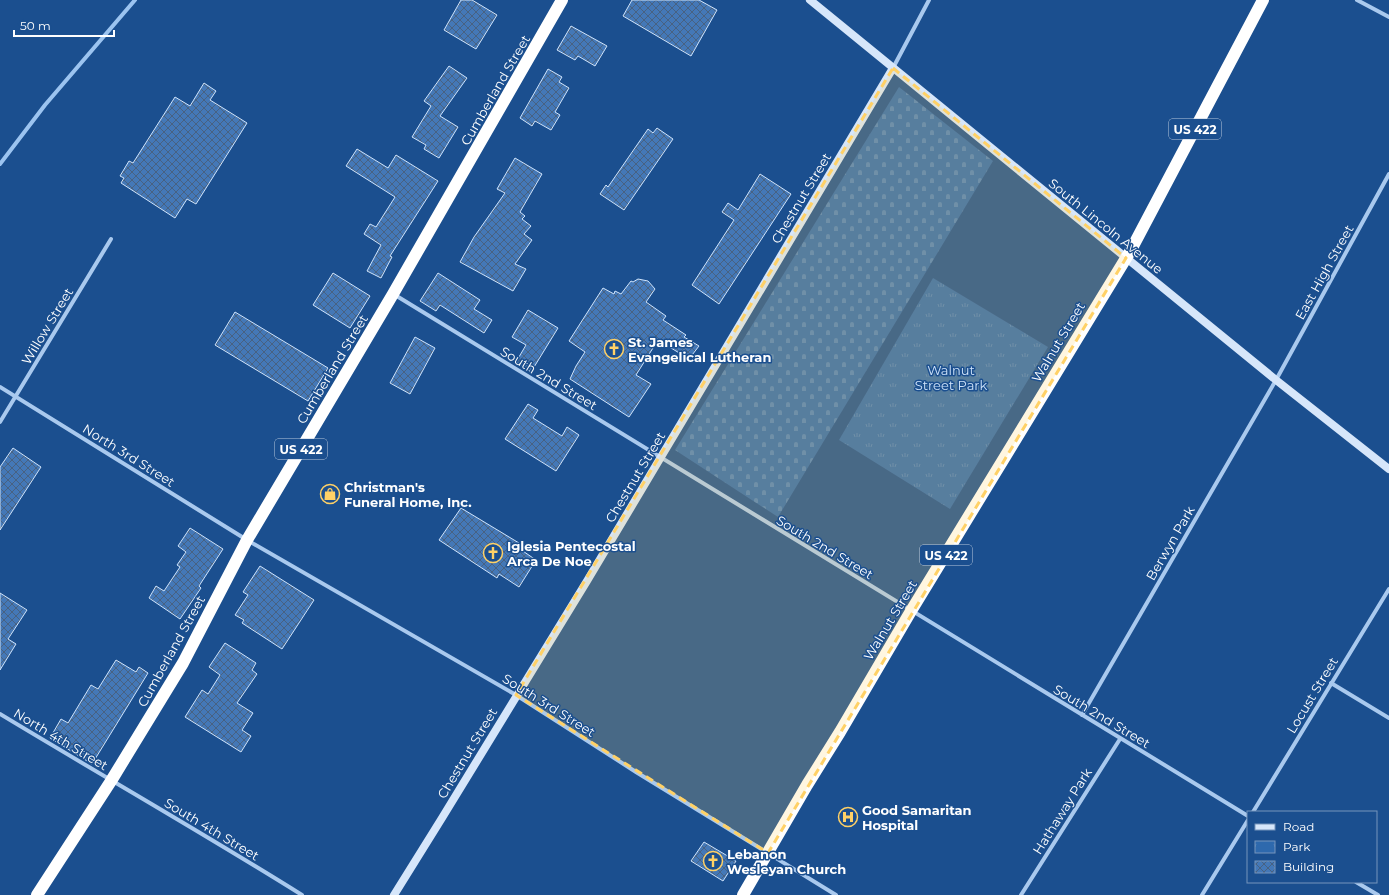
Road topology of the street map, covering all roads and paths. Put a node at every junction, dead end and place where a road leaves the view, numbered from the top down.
1 (562, 0) edge
2 (810, 0) edge
3 (929, 0) edge
4 (1263, 0) edge
5 (1357, 0) edge
6 (1389, 17) edge
7 (893, 68) junction
8 (1389, 174) edge
9 (111, 239) dead end
10 (1126, 258) junction
11 (392, 294) junction
12 (1276, 380) junction
13 (0, 386) edge
14 (16, 396) junction
15 (0, 422) edge
16 (660, 458) junction
17 (1389, 470) edge
18 (247, 540) junction
19 (1389, 589) edge
20 (911, 611) junction
21 (1331, 683) junction
22 (516, 695) junction
23 (0, 714) edge
24 (1082, 715) junction
25 (1389, 718) edge
26 (1120, 738) junction
27 (111, 781) junction
28 (1254, 811) edge
29 (1247, 815) edge
30 (1247, 822) edge
31 (768, 853) junction
32 (1358, 883) edge
33 (36, 895) edge
34 (302, 895) edge
35 (394, 895) edge
36 (743, 895) edge
37 (836, 895) edge
38 (1021, 895) edge
39 (1202, 895) edge
40 (1378, 895) edge

1 - 11 highway, Cumberland Street / US 422
2 - 7 street, South Lincoln Avenue
3 - 7 street
4 - 10 highway, US 422
5 - 6 street
7 - 10 street, South Lincoln Avenue
7 - 16 street, Chestnut Street
8 - 12 street, East High Street
9 - 14 street, Willow Street
10 - 12 street, South Lincoln Avenue
10 - 20 highway, Walnut Street / US 422
11 - 16 street, South 2nd Street
11 - 18 highway, Cumberland Street / US 422
12 - 17 street, South Lincoln Avenue
12 - 24 street, Berwyn Park
13 - 14 street, North 3rd Street
14 - 15 street, Willow Street
14 - 18 street, North 3rd Street
16 - 20 street, South 2nd Street
16 - 22 street, Chestnut Street
18 - 22 street, South 3rd Street
18 - 27 highway, Cumberland Street / US 422
19 - 21 street, Locust Street
20 - 24 street, South 2nd Street
20 - 31 highway, Walnut Street / US 422
21 - 25 street
21 - 28 street, Locust Street
22 - 31 street, South 3rd Street
22 - 35 street, Chestnut Street
23 - 27 street, North 4th Street
24 - 26 street, South 2nd Street
26 - 29 street, South 2nd Street
26 - 38 street, Hathaway Park
27 - 33 highway, Cumberland Street / US 422
27 - 34 street, South 4th Street
30 - 39 street
31 - 36 highway, Walnut Street / US 422
31 - 37 street, South 3rd Street
32 - 40 street

